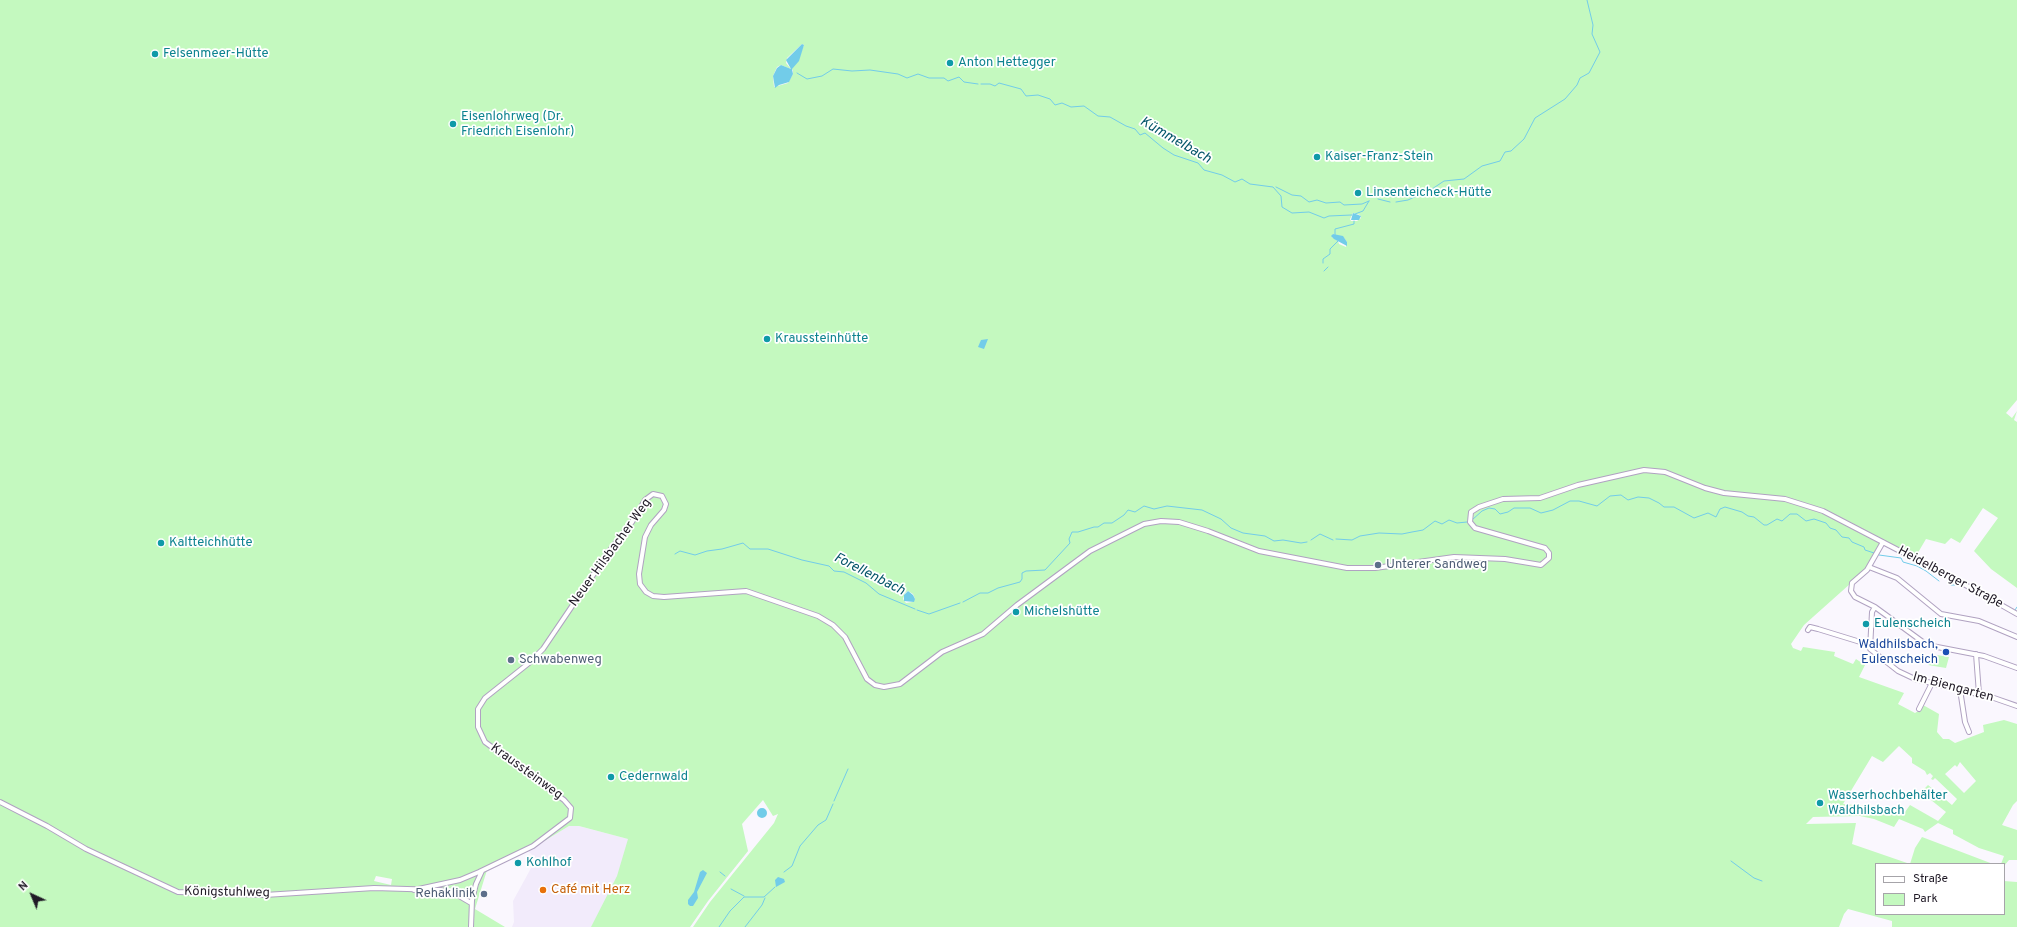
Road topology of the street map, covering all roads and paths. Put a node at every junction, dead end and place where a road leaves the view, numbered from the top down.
1 (1883, 542) junction
2 (1869, 567) junction
3 (1875, 607) junction
4 (2017, 614) edge
5 (1808, 630) dead end
6 (2017, 637) edge
7 (1870, 645) junction
8 (1976, 654) junction
9 (2017, 668) edge
10 (1932, 683) junction
11 (1962, 690) junction
12 (1978, 694) junction
13 (485, 698) joint
14 (2017, 706) edge
15 (1919, 709) dead end
16 (1969, 732) dead end
17 (0, 802) edge
18 (482, 870) junction
19 (414, 890) junction
20 (471, 903) junction
21 (471, 927) edge

1 - 2 street
1 - 4 street, Heidelberger Straße
1 - 13 street, Neuer Hilsbacher Weg
2 - 3 street
2 - 6 street
3 - 7 street
3 - 8 street
5 - 7 street, Im Biengarten
7 - 10 street, Im Biengarten
8 - 9 street
8 - 12 street
10 - 11 street, Im Biengarten
10 - 15 street
11 - 12 street, Im Biengarten
11 - 16 street
12 - 14 street, Im Biengarten
13 - 18 street, Kraussteinweg
17 - 19 street, Königstuhlweg
18 - 19 street, Kraussteinweg
18 - 20 street
19 - 20 street, Königstuhlweg
20 - 21 street

